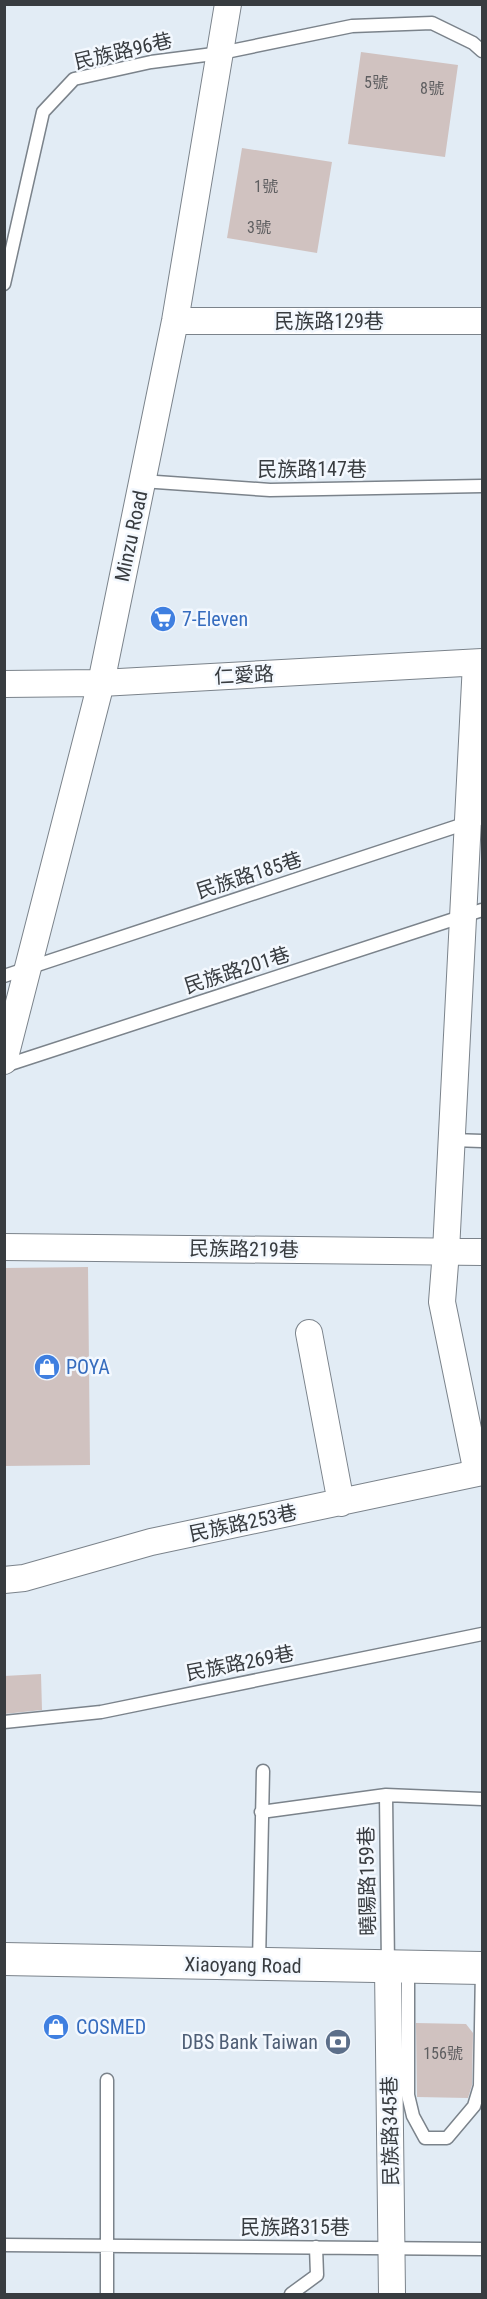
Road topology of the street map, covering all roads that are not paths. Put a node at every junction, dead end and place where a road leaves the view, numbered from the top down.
1 (228, 4) edge
2 (483, 51) edge
3 (221, 53) junction
4 (4, 284) edge
5 (175, 321) junction
6 (483, 321) edge
7 (142, 481) junction
8 (483, 486) edge
9 (479, 663) edge
10 (101, 683) junction
11 (4, 684) edge
12 (475, 821) edge
13 (473, 914) edge
14 (16, 972) edge
15 (471, 1000) edge
16 (4, 1061) edge
17 (4, 1066) edge
18 (452, 1140) junction
19 (483, 1141) edge
20 (4, 1247) edge
21 (446, 1251) junction
22 (483, 1252) edge
23 (309, 1333) dead end
24 (480, 1472) edge
25 (341, 1503) junction
26 (4, 1580) edge
27 (483, 1634) edge
28 (4, 1722) edge
29 (262, 1771) dead end
30 (386, 1795) junction
31 (483, 1799) edge
32 (261, 1812) junction
33 (4, 1959) edge
34 (259, 1966) junction
35 (398, 1967) junction
36 (482, 1968) edge
37 (107, 2080) dead end
38 (4, 2245) edge
39 (108, 2246) junction
40 (391, 2246) junction
41 (316, 2247) junction
42 (483, 2249) edge
43 (107, 2295) edge
44 (291, 2295) edge
45 (392, 2295) edge

1 - 3 street, Minzu Road
2 - 3 lane, 民族路96巷
3 - 4 lane, 民族路96巷
3 - 5 street, Minzu Road
5 - 6 street, 民族路129巷
5 - 7 street, Minzu Road
7 - 8 lane, 民族路147巷
7 - 10 street, Minzu Road
9 - 10 street, 仁愛路
9 - 12 street
10 - 11 street, 仁愛路
10 - 14 street, Minzu Road
12 - 13 street
12 - 14 lane, 民族路185巷
13 - 15 street
13 - 17 lane, 民族路201巷
14 - 16 street, Minzu Road
15 - 18 street
18 - 19 lane
18 - 21 street
20 - 21 street, 民族路219巷
21 - 22 street, 民族路219巷
21 - 24 street
23 - 25 street
24 - 25 street, 民族路253巷
25 - 26 street, 民族路253巷
27 - 28 lane, 民族路269巷
29 - 32 lane
30 - 31 lane, 曉陽路159巷
30 - 32 lane, 曉陽路159巷
30 - 35 lane, 曉陽路159巷
32 - 34 lane
33 - 34 street, Xiaoyang Road
34 - 35 street, Xiaoyang Road
35 - 36 street, Xiaoyang Road
35 - 36 lane, 曉陽路159巷
35 - 40 street, 民族路345巷
37 - 39 lane
38 - 39 lane, 民族路315巷
39 - 41 lane, 民族路315巷
39 - 43 lane
40 - 41 lane, 民族路315巷
40 - 42 lane, 民族路315巷
40 - 45 street, 民族路345巷
41 - 44 lane

